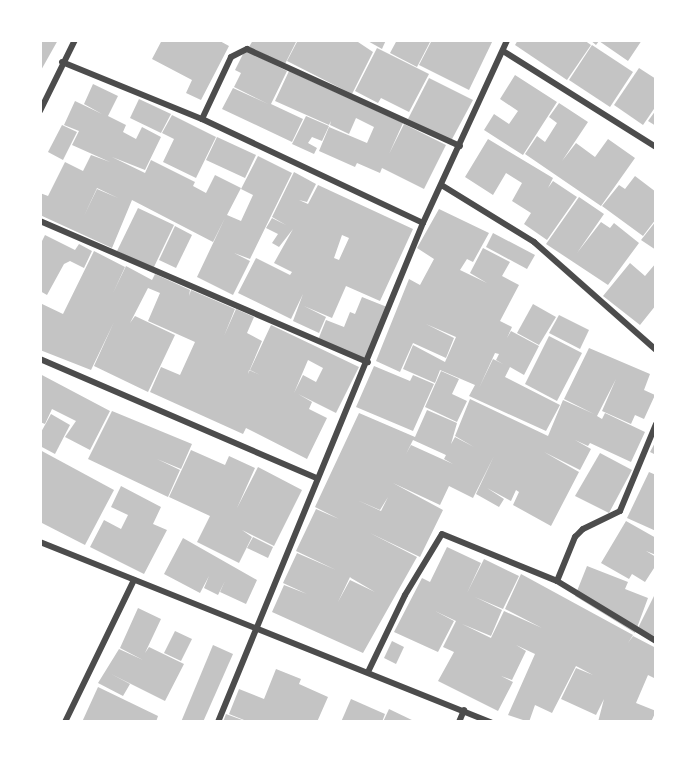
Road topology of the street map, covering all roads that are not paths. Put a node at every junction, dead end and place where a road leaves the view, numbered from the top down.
1 (75, 40) edge
2 (507, 40) edge
3 (503, 51) junction
4 (62, 62) junction
5 (40, 111) edge
6 (202, 119) junction
7 (460, 146) junction
8 (656, 147) edge
9 (443, 186) junction
10 (40, 222) edge
11 (423, 223) junction
12 (656, 350) edge
13 (40, 359) edge
14 (368, 362) junction
15 (656, 423) edge
16 (316, 478) junction
17 (40, 542) edge
18 (134, 580) junction
19 (557, 581) junction
20 (256, 628) junction
21 (656, 640) edge
22 (368, 672) junction
23 (464, 710) junction
24 (65, 722) edge
25 (218, 722) edge
26 (459, 722) edge
27 (491, 722) edge

1 - 4 street
2 - 3 street
3 - 7 street
3 - 8 street
4 - 5 street
4 - 6 street
6 - 7 street
6 - 11 street
7 - 9 street
9 - 11 street
9 - 12 street
10 - 14 street
11 - 14 street
13 - 16 street
14 - 16 street
15 - 19 street
16 - 20 street
17 - 18 street
18 - 20 street
18 - 24 street
19 - 21 street
19 - 22 street
20 - 22 street
20 - 25 street
22 - 23 street
23 - 26 street
23 - 27 street

